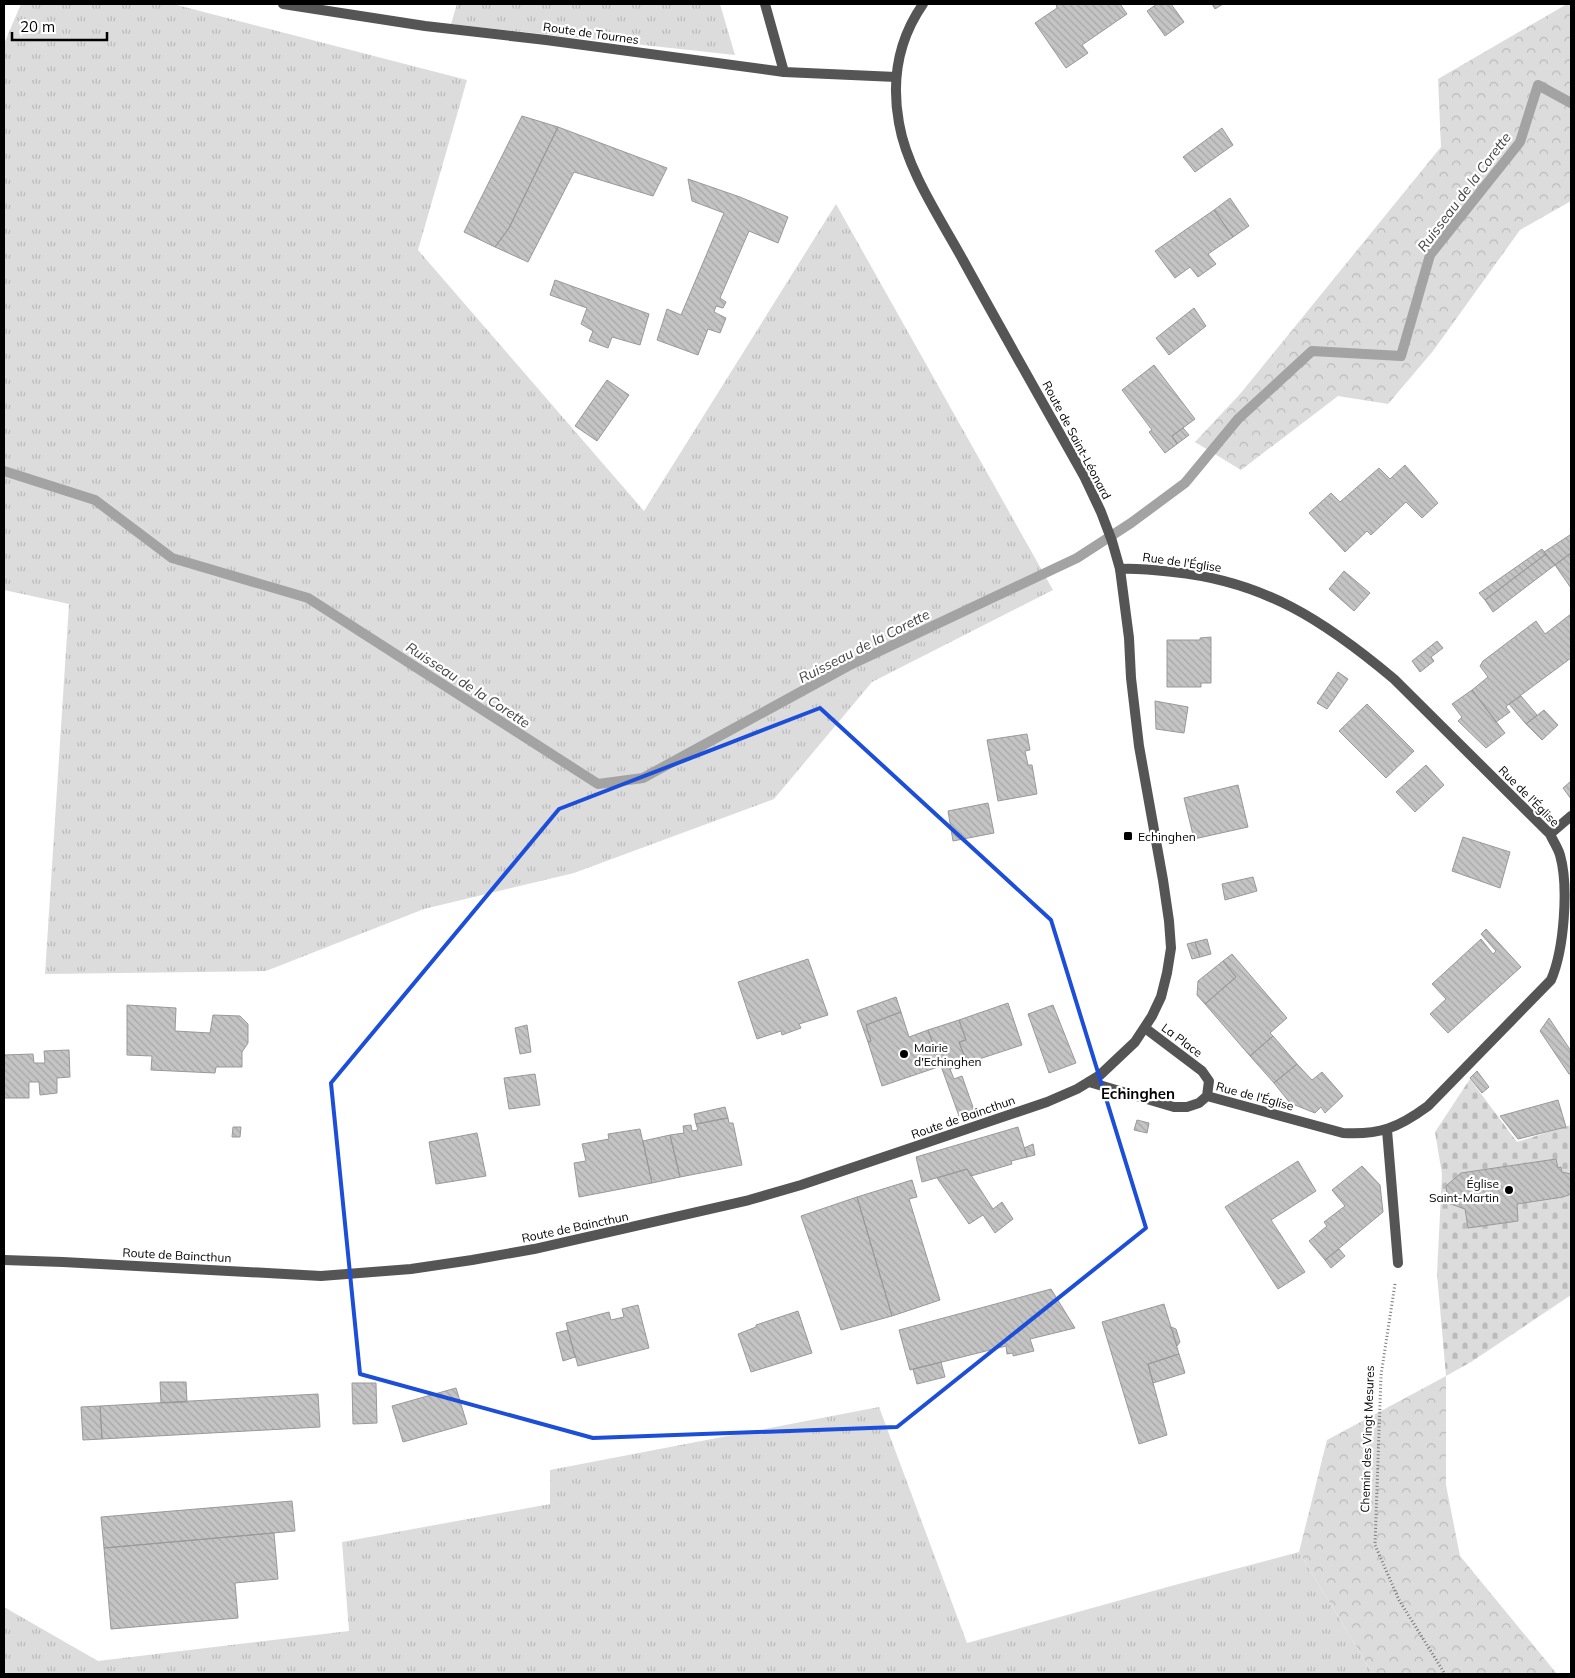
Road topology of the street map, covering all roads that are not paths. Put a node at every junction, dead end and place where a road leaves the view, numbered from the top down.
1 (283, 4) edge
2 (765, 4) edge
3 (922, 4) edge
4 (784, 72) junction
5 (896, 77) junction
6 (1120, 569) junction
7 (1571, 816) edge
8 (1550, 834) junction
9 (1145, 1028) junction
10 (1122, 1056) joint
11 (1089, 1082) junction
12 (1207, 1096) junction
13 (1387, 1130) junction
14 (4, 1260) edge
15 (1398, 1264) road end

1 - 4 street, Route de Tournes
2 - 4 street
3 - 5 street, Route de Saint-Léonard
4 - 5 street, Route de Tournes
5 - 6 street, Route de Saint-Léonard
6 - 8 street, Rue de l'Église
6 - 9 street, Route de Saint-Léonard
7 - 8 street
8 - 13 street, Rue de l'Église
9 - 10 street, Route de Saint-Léonard
9 - 12 street, La Place
10 - 11 street, Route de Baincthun
11 - 12 street
11 - 14 street, Route de Baincthun
12 - 13 street, Rue de l'Église
13 - 15 street

